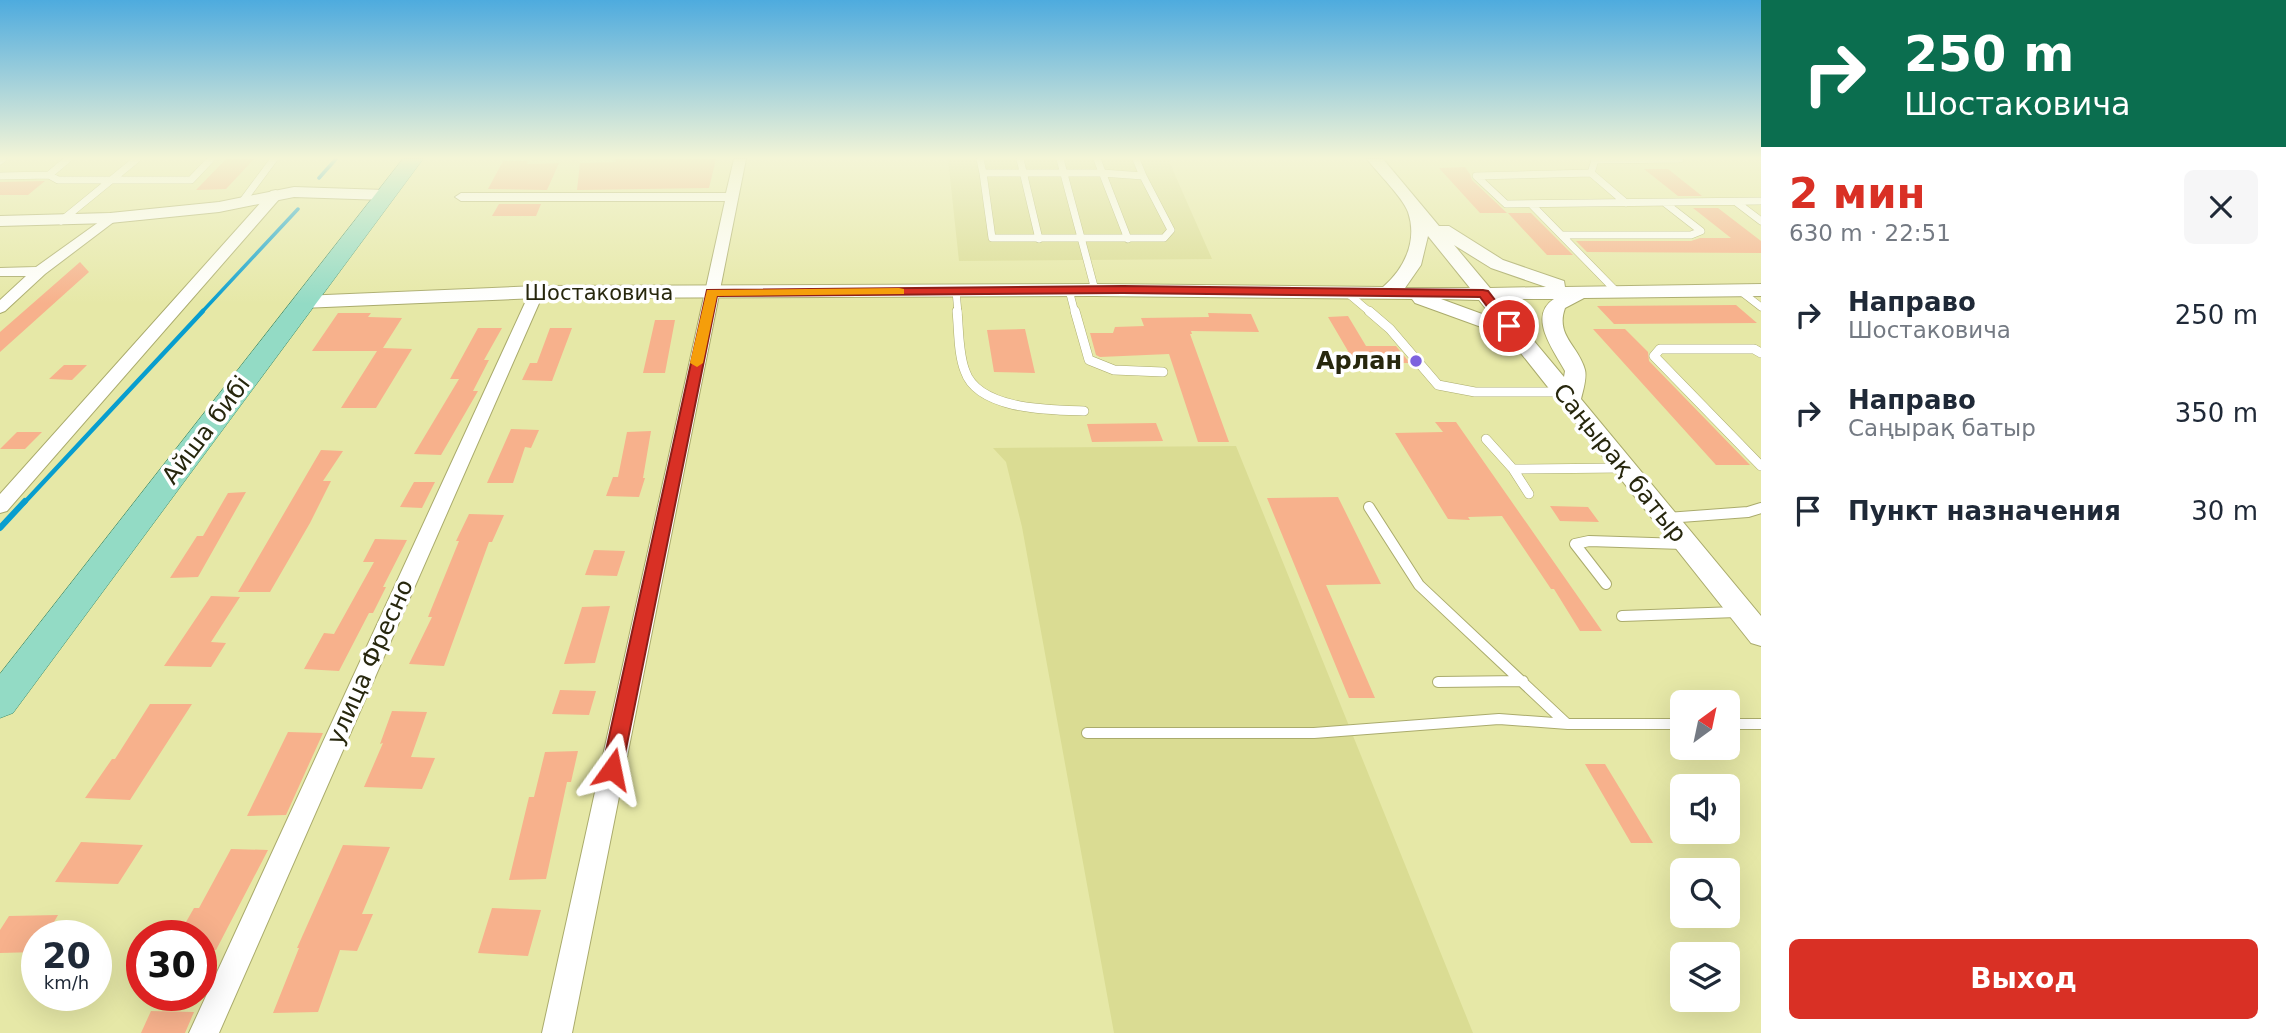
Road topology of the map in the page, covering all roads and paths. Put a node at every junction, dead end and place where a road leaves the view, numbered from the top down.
1 (77, 207) edge
2 (199, 207) edge
3 (264, 207) edge
4 (376, 207) edge
5 (730, 207) edge
6 (988, 207) edge
7 (1031, 207) edge
8 (1075, 207) edge
9 (1115, 207) edge
10 (1159, 207) edge
11 (1534, 207) edge
12 (1670, 207) edge
13 (1743, 207) edge
14 (1416, 209) junction
15 (110, 218) junction
16 (0, 221) edge
17 (61, 221) junction
18 (1761, 221) edge
19 (1562, 235) junction
20 (1039, 239) junction
21 (1128, 239) junction
22 (1084, 240) junction
23 (40, 271) junction
24 (0, 272) edge
25 (1069, 290) junction
26 (1095, 290) junction
27 (1739, 290) junction
28 (1761, 290) edge
29 (956, 291) junction
30 (1344, 291) junction
31 (1616, 291) junction
32 (537, 292) junction
33 (1395, 292) junction
34 (1582, 292) junction
35 (712, 293) junction
36 (1483, 294) junction
37 (302, 302) junction
38 (1761, 307) edge
39 (0, 308) edge
40 (1521, 342) junction
41 (1761, 353) edge
42 (1163, 372) dead end
43 (1566, 398) junction
44 (1084, 411) dead end
45 (1486, 439) dead end
46 (1761, 466) edge
47 (1623, 468) junction
48 (1513, 469) junction
49 (1529, 494) dead end
50 (0, 506) edge
51 (1369, 507) dead end
52 (1761, 508) edge
53 (1666, 518) junction
54 (1687, 545) junction
55 (1606, 584) dead end
56 (1741, 611) junction
57 (1622, 616) dead end
58 (1761, 635) edge
59 (1522, 681) junction
60 (1438, 682) dead end
61 (0, 702) edge
62 (1568, 724) junction
63 (1670, 724) edge
64 (1740, 724) edge
65 (1761, 724) edge
66 (1087, 733) dead end
67 (204, 1033) edge
68 (557, 1033) edge

1 - 17 lane
2 - 15 street
3 - 50 street
4 - 37 main road, Айша бибі
5 - 35 street
6 - 20 lane
7 - 20 lane
8 - 22 lane
9 - 21 lane
10 - 21 lane
11 - 19 lane
12 - 19 lane
13 - 18 lane
14 - 33 street
14 - 34 street
14 - 36 street, Саңырақ батыр
15 - 17 street
15 - 23 street
16 - 17 street
19 - 31 lane
20 - 22 lane
21 - 22 lane
22 - 26 lane
23 - 24 street
23 - 39 street
25 - 26 street, Шостаковича
25 - 29 street, Шостаковича
25 - 42 lane
26 - 30 street, Шостаковича
27 - 28 street, Шостаковича
27 - 31 street, Шостаковича
27 - 38 lane
29 - 35 street, Шостаковича
29 - 44 lane
30 - 33 street, Шостаковича
30 - 43 lane
31 - 34 street, Шостаковича
32 - 35 street, Шостаковича
32 - 37 street, Шостаковича
32 - 67 street, улица Фресно
33 - 36 street, Шостаковича
33 - 40 street
34 - 36 street, Шостаковича
34 - 43 street
35 - 68 street
36 - 40 street, Саңырақ батыр
37 - 61 main road, Айша бибі
40 - 43 street, Саңырақ батыр
41 - 46 lane
43 - 47 street, Саңырақ батыр
45 - 48 lane
47 - 48 lane
47 - 53 street, Саңырақ батыр
48 - 49 lane
51 - 59 lane
52 - 53 lane
53 - 54 street, Саңырақ батыр
54 - 55 lane
54 - 56 street, Саңырақ батыр
56 - 57 lane
56 - 58 street, Саңырақ батыр
59 - 60 lane
59 - 62 lane
62 - 63 lane
62 - 66 lane
64 - 65 lane

